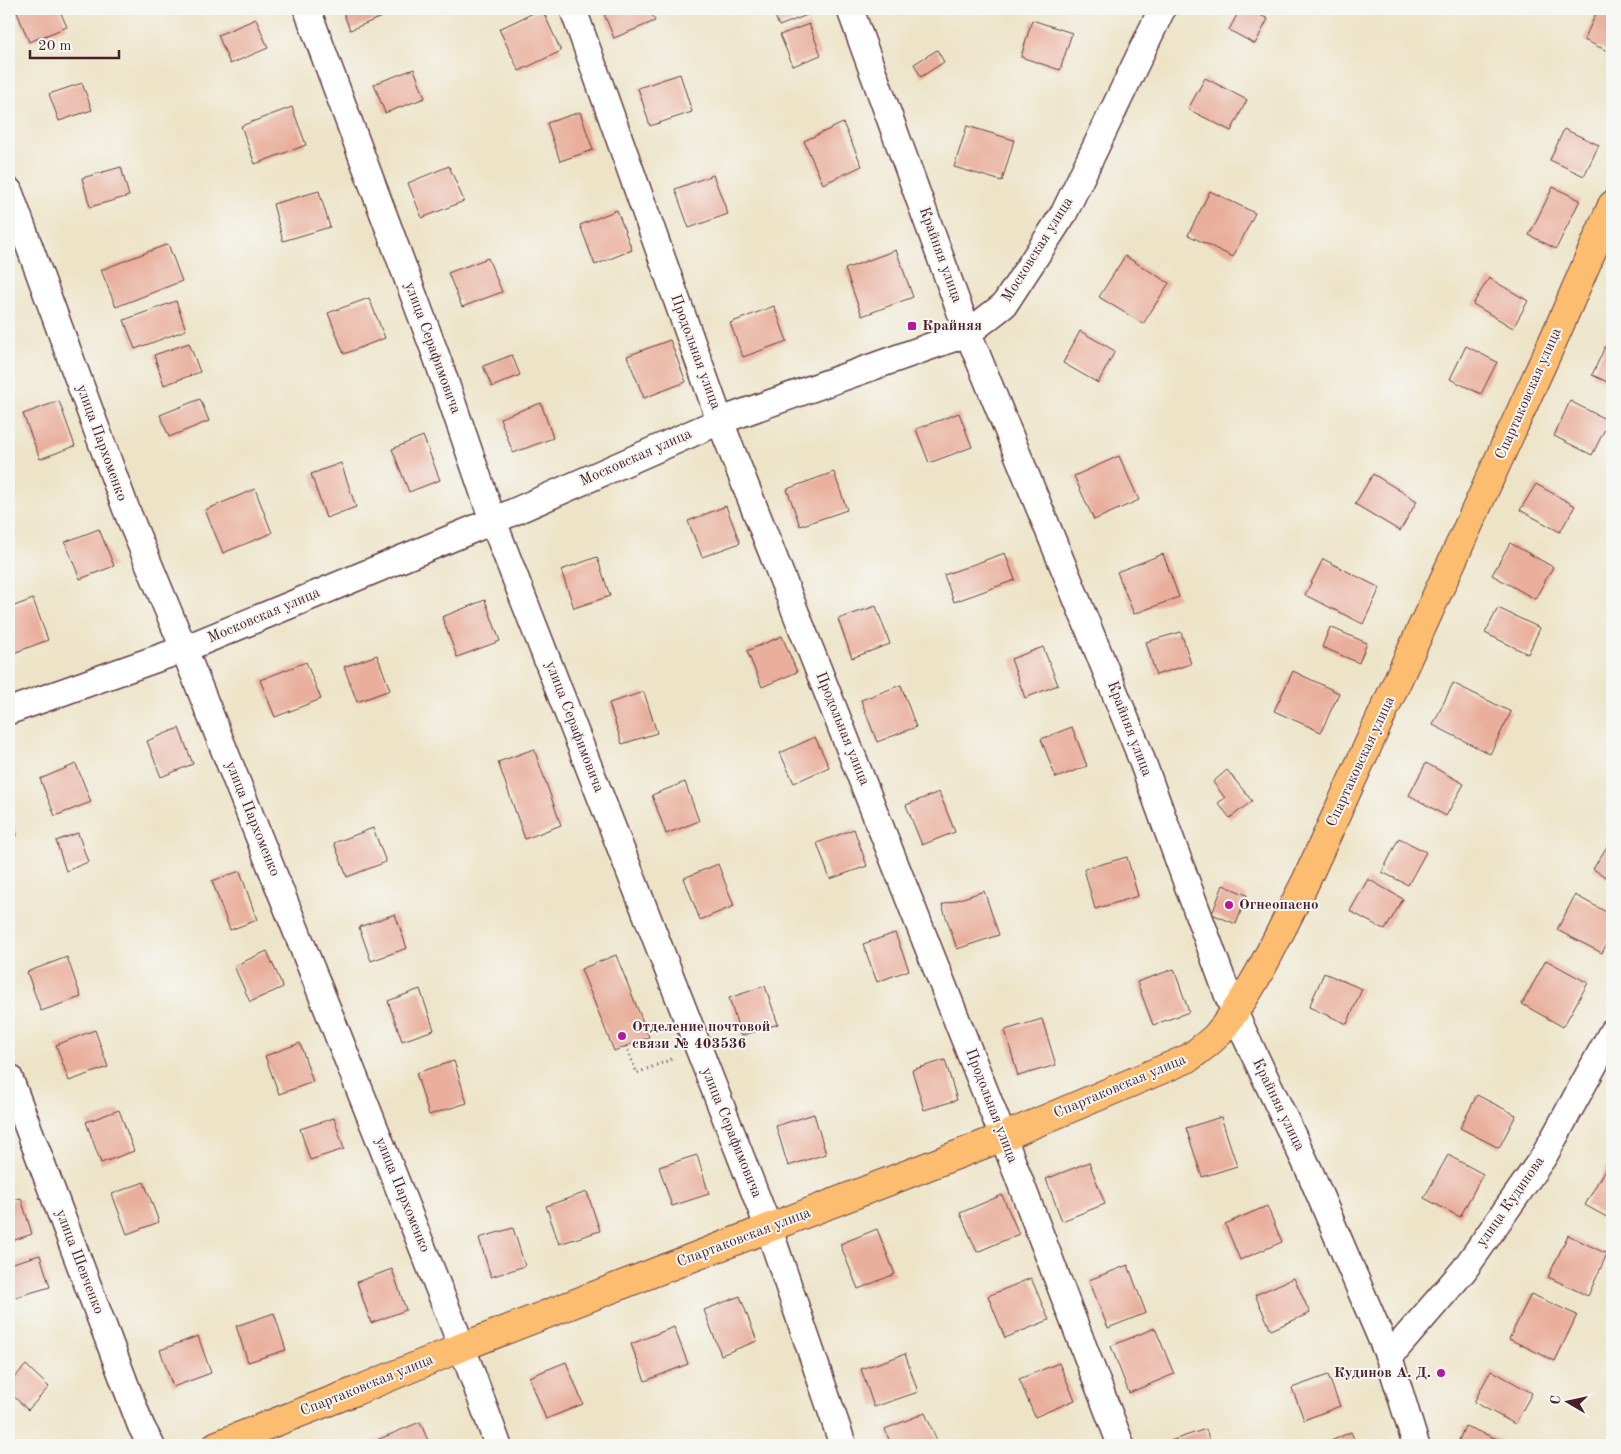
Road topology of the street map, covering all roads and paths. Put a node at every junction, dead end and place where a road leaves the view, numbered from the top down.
1 (306, 9) edge
2 (573, 9) edge
3 (850, 9) edge
4 (1162, 9) edge
5 (9, 191) edge
6 (1612, 205) edge
7 (968, 333) junction
8 (720, 421) junction
9 (493, 521) junction
10 (184, 649) junction
11 (9, 711) edge
12 (1234, 1012) junction
13 (1612, 1032) edge
14 (626, 1046) dead end
15 (698, 1049) junction
16 (9, 1077) edge
17 (1003, 1137) junction
18 (769, 1229) junction
19 (462, 1347) junction
20 (1389, 1358) junction
21 (151, 1445) edge
22 (218, 1445) edge
23 (498, 1445) edge
24 (843, 1445) edge
25 (1121, 1445) edge
26 (1416, 1445) edge

1 - 9 street, улица Серафимовича
2 - 8 street, Продольная улица
3 - 7 street, Крайняя улица
4 - 7 street, Московская улица
5 - 10 street, улица Пархоменко
6 - 12 main road, Спартаковская улица
7 - 8 street, Московская улица
7 - 12 street, Крайняя улица
8 - 9 street, Московская улица
8 - 17 street, Продольная улица
9 - 10 street, Московская улица
9 - 15 street, улица Серафимовича
10 - 11 street, Московская улица
10 - 19 street, улица Пархоменко
12 - 17 main road, Спартаковская улица
12 - 20 street, Крайняя улица
13 - 20 street, улица Кудинова
14 - 15 path
15 - 18 street, улица Серафимовича
16 - 21 street, улица Шевченко
17 - 18 main road, Спартаковская улица
17 - 25 street, Продольная улица
18 - 19 main road, Спартаковская улица
18 - 24 street, улица Серафимовича
19 - 22 main road, Спартаковская улица
19 - 23 street, улица Пархоменко
20 - 26 street, Крайняя улица

